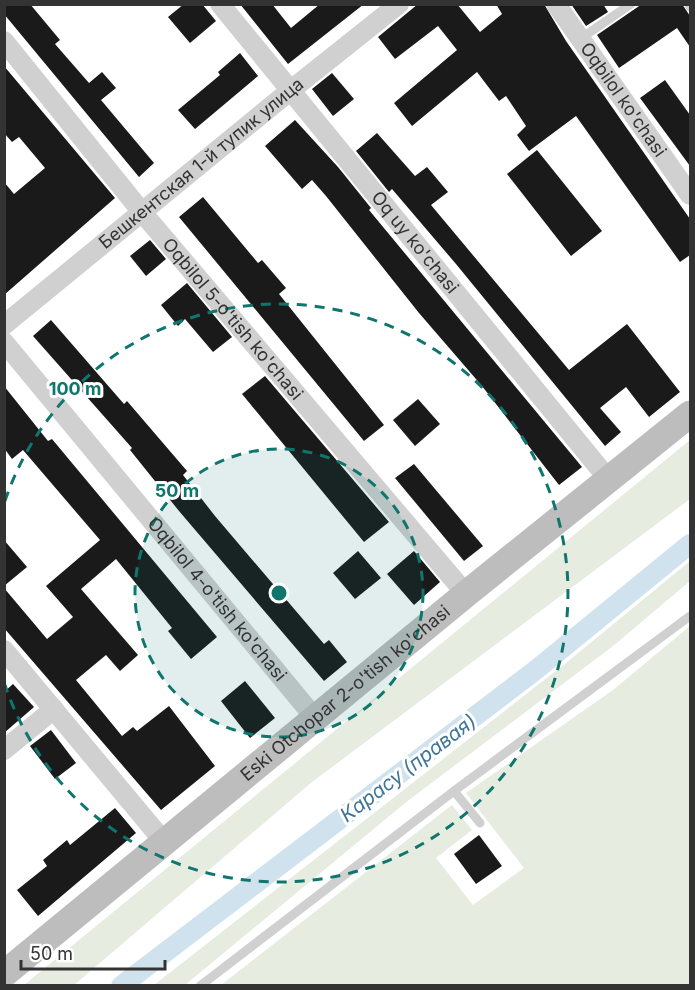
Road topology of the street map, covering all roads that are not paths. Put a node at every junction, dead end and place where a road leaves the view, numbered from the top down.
1 (220, 4) edge
2 (399, 4) edge
3 (556, 4) edge
4 (632, 4) edge
5 (580, 39) junction
6 (4, 41) edge
7 (291, 90) junction
8 (690, 195) edge
9 (141, 211) junction
10 (4, 325) edge
11 (4, 342) edge
12 (690, 414) edge
13 (609, 480) junction
14 (466, 594) junction
15 (690, 616) edge
16 (4, 650) edge
17 (54, 710) junction
18 (315, 718) junction
19 (4, 750) edge
20 (454, 791) junction
21 (480, 823) dead end
22 (165, 843) junction
23 (4, 974) edge
24 (200, 986) edge

1 - 7 street, Oq uy ko'chasi
2 - 7 street, Бешкентская 1-й тупик улица
3 - 5 street, Oqbilol ko'chasi
4 - 5 lane
5 - 8 street, Oqbilol ko'chasi
6 - 9 street, Oqbilol 5-o'tish ko'chasi
7 - 9 street, Бешкентская 1-й тупик улица
7 - 13 street, Oq uy ko'chasi
9 - 10 street, Бешкентская 1-й тупик улица
9 - 14 street, Oqbilol 5-o'tish ko'chasi
11 - 18 street, Oqbilol 4-o'tish ko'chasi
12 - 13 street, Eski Otchopar 2-o'tish ko'chasi
13 - 14 street, Eski Otchopar 2-o'tish ko'chasi
14 - 18 street, Eski Otchopar 2-o'tish ko'chasi
15 - 20 lane
16 - 17 street
17 - 19 street
17 - 22 street
18 - 22 street, Eski Otchopar 2-o'tish ko'chasi
20 - 21 lane
20 - 24 lane
22 - 23 street, Eski Otchopar 2-o'tish ko'chasi

